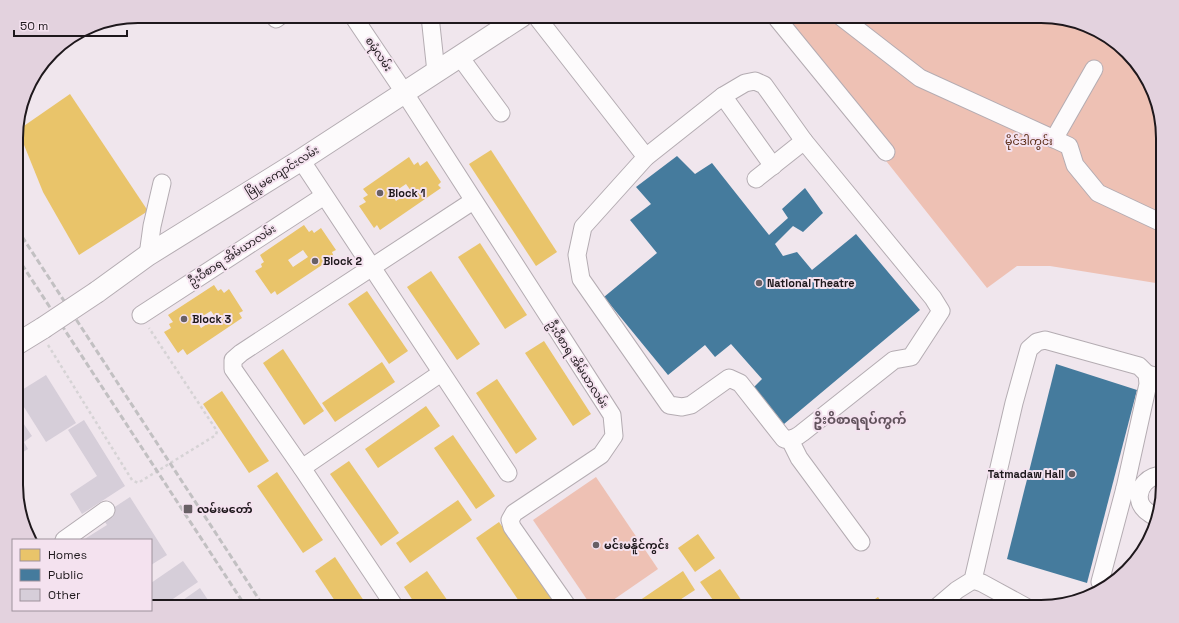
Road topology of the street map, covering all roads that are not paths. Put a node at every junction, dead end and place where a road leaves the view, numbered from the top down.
1 (358, 23) edge
2 (431, 23) edge
3 (511, 23) edge
4 (541, 23) edge
5 (781, 23) edge
6 (849, 23) edge
7 (460, 57) junction
8 (1094, 69) dead end
9 (436, 72) junction
10 (404, 92) junction
11 (723, 96) junction
12 (501, 113) dead end
13 (1054, 139) junction
14 (804, 141) junction
15 (886, 152) dead end
16 (646, 157) junction
17 (302, 160) junction
18 (773, 166) junction
19 (756, 179) dead end
20 (162, 184) dead end
21 (324, 196) junction
22 (473, 201) junction
23 (1156, 220) edge
24 (148, 255) junction
25 (372, 268) junction
26 (141, 315) road end
27 (23, 340) edge
28 (441, 373) junction
29 (1155, 376) edge
30 (790, 440) junction
31 (302, 468) junction
32 (508, 473) dead end
33 (1156, 475) edge
34 (1133, 489) junction
35 (106, 510) dead end
36 (1152, 515) edge
37 (65, 539) edge
38 (861, 542) dead end
39 (973, 580) junction
40 (1100, 582) dead end
41 (390, 600) edge
42 (563, 600) edge
43 (945, 600) edge
44 (1013, 600) edge

1 - 10 street, စမုံလမ်း
2 - 9 street
3 - 7 main road, မြို့မကျောင်းလမ်း
4 - 16 street
5 - 15 street
6 - 13 street
7 - 9 main road, မြို့မကျောင်းလမ်း
7 - 12 street
8 - 13 street
9 - 10 main road, မြို့မကျောင်းလမ်း
10 - 17 main road, မြို့မကျောင်းလမ်း
10 - 22 street, ဦးဝီစာရ အိမ်ယာလမ်း
11 - 14 street
11 - 16 street
11 - 18 street
13 - 23 street
14 - 18 street
14 - 30 street
16 - 30 street
17 - 21 street
17 - 24 main road, မြို့မကျောင်းလမ်း
18 - 19 street
20 - 24 street
21 - 25 street
21 - 26 street, ဦးဝီစာရ အိမ်ယာလမ်း
22 - 25 street
22 - 42 street, ဦးဝီစာရ အိမ်ယာလမ်း
24 - 27 main road, မြို့မကျောင်းလမ်း, bridge
25 - 28 street
25 - 31 street
28 - 31 street
28 - 32 street
29 - 34 street
29 - 39 street
30 - 38 street
31 - 41 street
33 - 34 street
34 - 36 street
34 - 40 street
35 - 37 street
39 - 43 street
39 - 44 street

